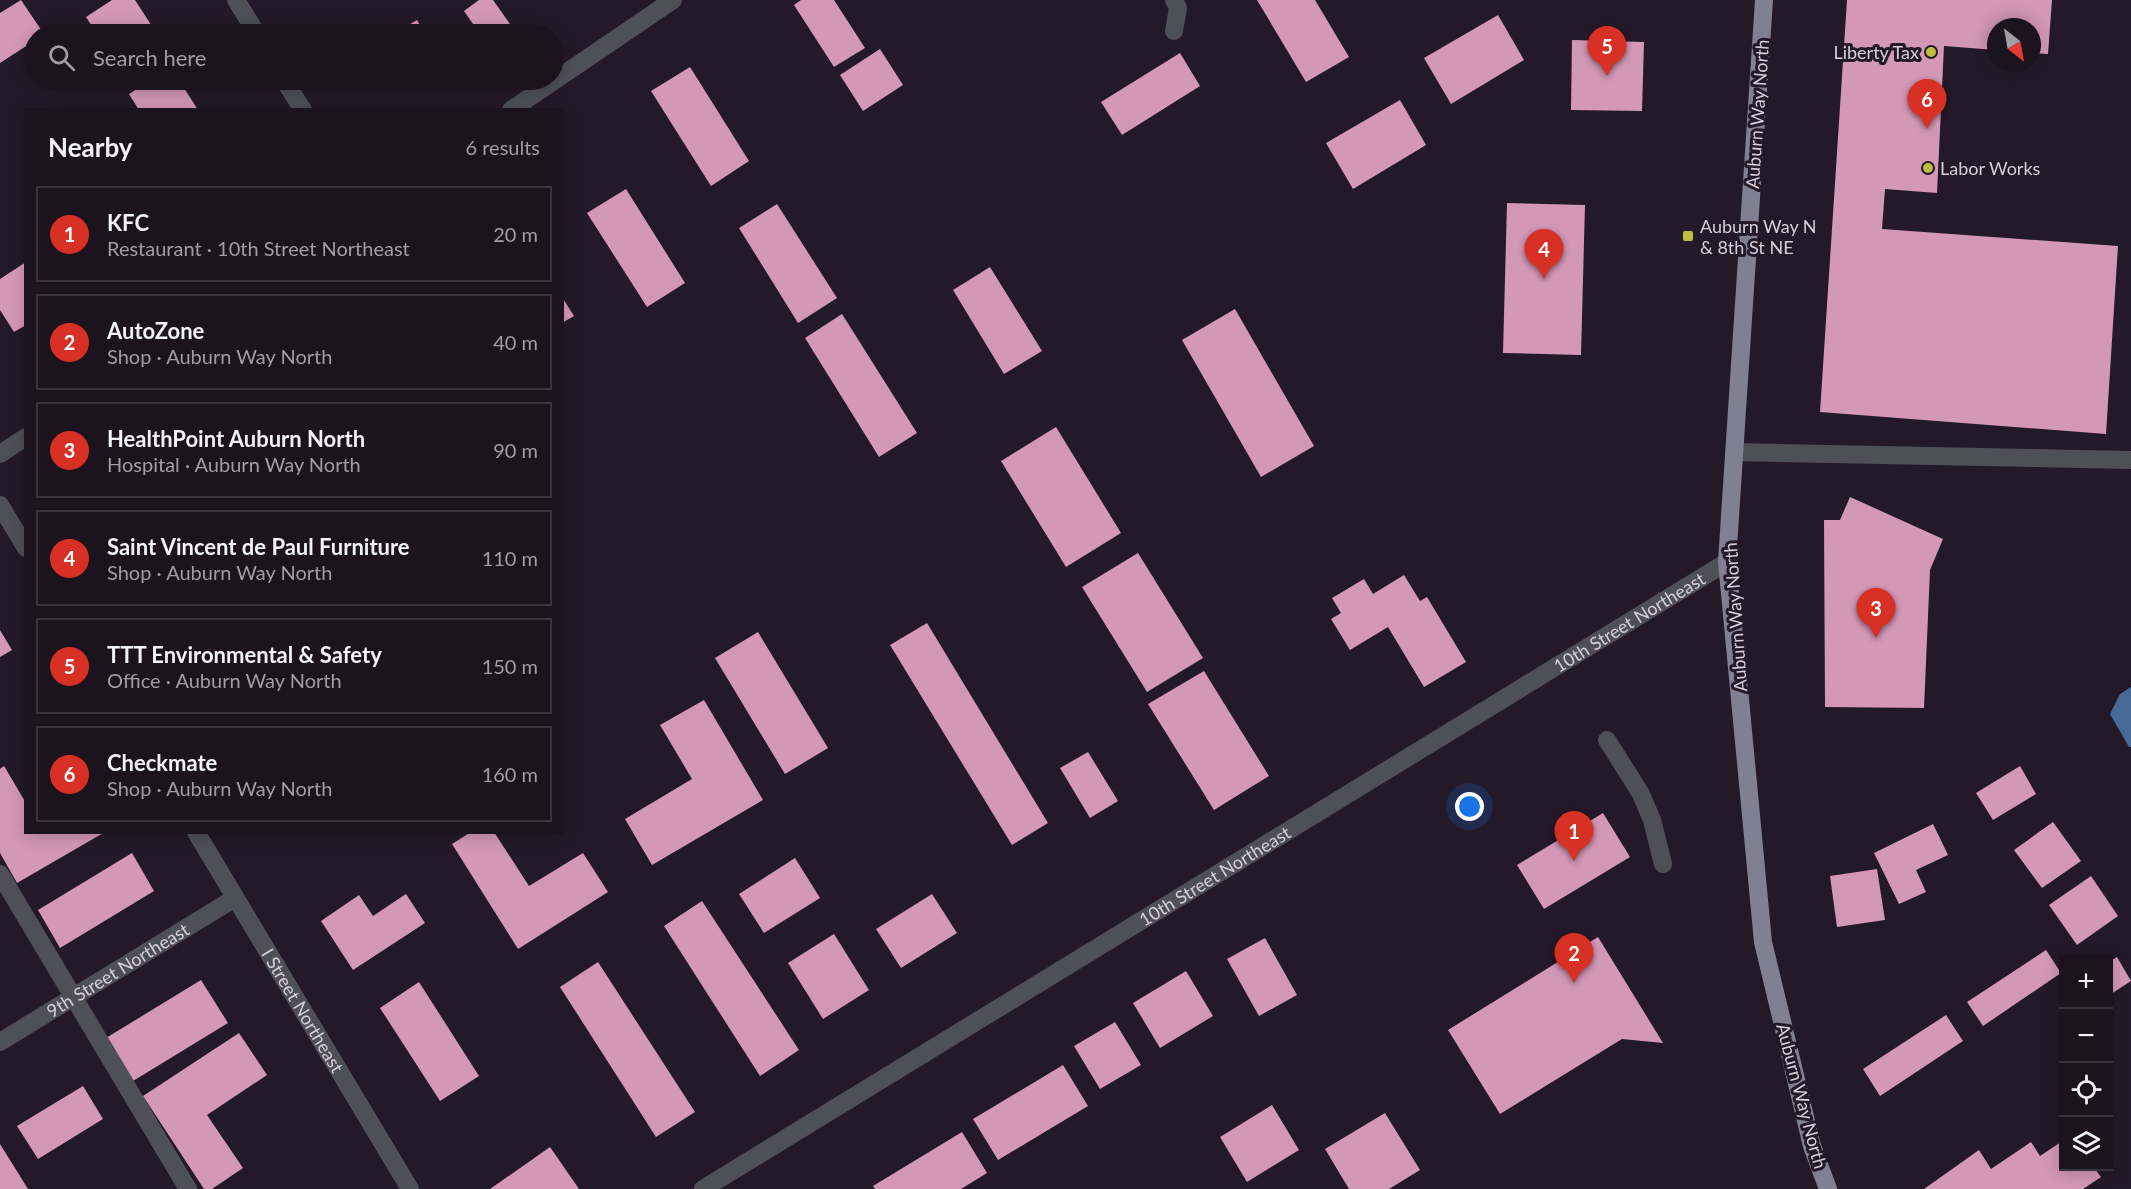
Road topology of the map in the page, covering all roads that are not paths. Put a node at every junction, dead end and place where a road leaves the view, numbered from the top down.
1 (236, 0) edge
2 (674, 0) edge
3 (1174, 0) edge
4 (1764, 0) edge
5 (251, 24) edge
6 (1174, 31) dead end
7 (564, 74) edge
8 (290, 90) edge
9 (541, 90) edge
10 (302, 108) edge
11 (514, 108) edge
12 (24, 438) edge
13 (1734, 452) junction
14 (0, 454) edge
15 (2131, 460) edge
16 (0, 505) edge
17 (24, 545) edge
18 (1727, 562) junction
19 (1607, 740) dead end
20 (197, 834) edge
21 (1663, 864) dead end
22 (0, 874) edge
23 (235, 898) junction
24 (74, 997) junction
25 (0, 1042) edge
26 (188, 1189) edge
27 (410, 1189) edge
28 (703, 1189) edge
29 (1828, 1189) edge

1 - 5 street
2 - 7 street
3 - 6 street
4 - 13 main road, Auburn Way North
8 - 10 street
9 - 11 street
12 - 14 street
13 - 15 street
13 - 18 main road, Auburn Way North
16 - 17 street
18 - 28 street, 10th Street Northeast
18 - 29 main road, Auburn Way North
19 - 21 street
20 - 23 street, I Street Northeast
22 - 24 street
23 - 24 street, 9th Street Northeast
23 - 27 street, I Street Northeast
24 - 25 street, 9th Street Northeast
24 - 26 street

